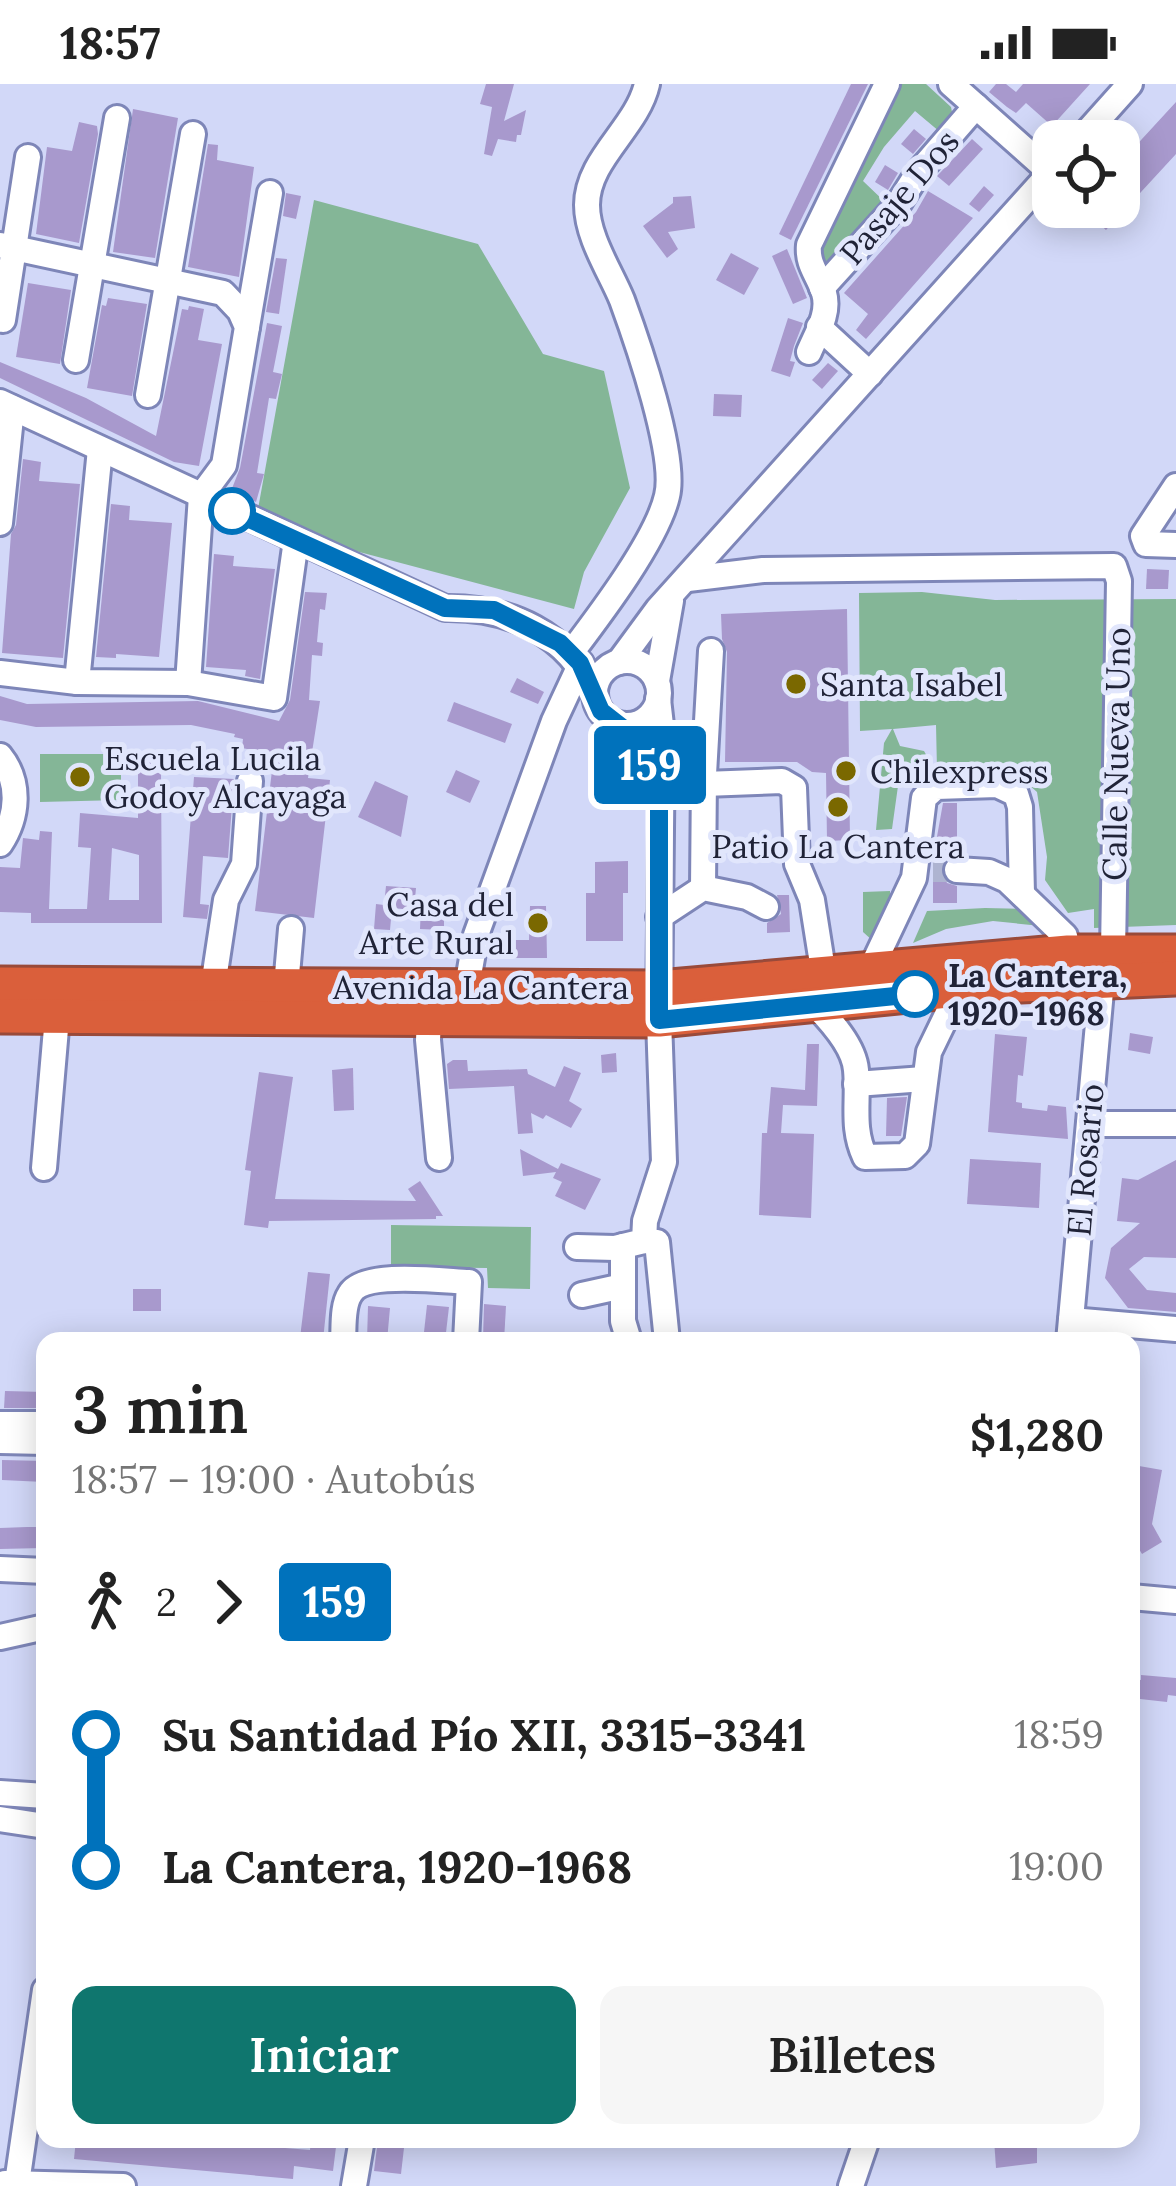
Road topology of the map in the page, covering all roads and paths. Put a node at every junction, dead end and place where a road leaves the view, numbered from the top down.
1 (647, 84) edge
2 (887, 84) edge
3 (950, 84) edge
4 (1130, 84) edge
5 (976, 106) junction
6 (117, 118) dead end
7 (1097, 120) edge
8 (193, 134) dead end
9 (1032, 154) edge
10 (28, 158) dead end
11 (270, 193) dead end
12 (1032, 193) edge
13 (7, 246) edge
14 (93, 262) junction
15 (168, 279) junction
16 (822, 288) junction
17 (3, 320) dead end
18 (247, 327) junction
19 (819, 327) junction
20 (809, 352) dead end
21 (76, 360) dead end
22 (870, 374) junction
23 (148, 395) dead end
24 (6, 405) edge
25 (100, 449) junction
26 (1176, 486) edge
27 (201, 496) junction
28 (0, 524) edge
29 (727, 533) junction
30 (1145, 537) junction
31 (296, 541) junction
32 (1176, 545) edge
33 (1110, 564) junction
34 (763, 570) junction
35 (682, 585) junction
36 (710, 651) dead end
37 (576, 658) junction
38 (613, 665) junction
39 (0, 673) edge
40 (77, 682) junction
41 (188, 683) junction
42 (658, 690) junction
43 (595, 695) junction
44 (614, 722) junction
45 (0, 756) edge
46 (663, 772) junction
47 (704, 779) junction
48 (250, 781) dead end
49 (659, 806) junction
50 (0, 844) edge
51 (934, 873) junction
52 (703, 888) junction
53 (1022, 894) junction
54 (789, 904) junction
55 (659, 917) junction
56 (291, 929) dead end
57 (1068, 952) junction
58 (1176, 952) edge
59 (1108, 966) junction
60 (870, 971) junction
61 (1176, 978) edge
62 (0, 984) edge
63 (213, 986) junction
64 (286, 986) junction
65 (467, 987) junction
66 (819, 990) junction
67 (958, 990) junction
68 (1176, 991) edge
69 (659, 1004) junction
70 (0, 1016) edge
71 (57, 1017) junction
72 (429, 1019) junction
73 (924, 1079) junction
74 (856, 1084) junction
75 (1089, 1124) junction
76 (1176, 1124) edge
77 (439, 1158) dead end
78 (44, 1168) dead end
79 (634, 1244) junction
80 (577, 1247) dead end
81 (622, 1286) junction
82 (582, 1295) dead end
83 (1176, 1329) edge
84 (1070, 1330) edge
85 (344, 1332) edge
86 (467, 1332) edge
87 (621, 1332) edge
88 (666, 1332) edge
89 (0, 1424) edge
90 (36, 1424) edge
91 (0, 1442) edge
92 (36, 1442) edge
93 (0, 1569) edge
94 (36, 1570) edge
95 (1140, 1598) edge
96 (1176, 1601) edge
97 (36, 1629) edge
98 (0, 1637) edge
99 (0, 1793) edge
100 (36, 1795) edge
101 (0, 1820) edge
102 (36, 1825) edge
103 (36, 2037) edge
104 (360, 2148) edge
105 (864, 2148) edge
106 (8, 2183) edge
107 (56, 2185) edge
108 (123, 2186) edge
109 (354, 2186) edge
110 (851, 2186) edge

1 - 37 street
2 - 16 street
3 - 5 street
4 - 7 street
5 - 9 street
5 - 16 street, Pasaje Dos
6 - 14 street
8 - 15 street
10 - 13 street
11 - 18 street
12 - 22 street
13 - 14 street
13 - 17 street
14 - 15 street
14 - 21 street
15 - 18 street
15 - 23 street
16 - 19 street
18 - 27 street
19 - 20 street
19 - 22 street
22 - 29 street
24 - 25 street
24 - 28 street
25 - 27 street
25 - 40 street
26 - 30 street
27 - 31 street
27 - 41 street
29 - 34 street
29 - 35 street
30 - 32 street
30 - 33 street
31 - 37 street
31 - 41 street
33 - 34 street
33 - 59 street, Calle Nueva Uno
34 - 35 street
35 - 38 street
35 - 42 street
36 - 47 street
37 - 38 street
37 - 43 street
37 - 65 street
38 - 42 street
38 - 43 street
39 - 40 street
40 - 41 street
42 - 44 street
42 - 46 street
43 - 44 street
44 - 49 street
45 - 50 street
46 - 47 street
46 - 49 street
47 - 52 street
47 - 54 street
48 - 63 street
49 - 55 street
51 - 53 street
51 - 53 street
51 - 60 street
52 - 54 street
52 - 55 street
53 - 57 street
54 - 66 street
55 - 69 street
56 - 64 street
57 - 59 highway
57 - 60 highway, Avenida La Cantera
58 - 59 highway, Avenida La Cantera
59 - 61 highway, Avenida La Cantera
59 - 67 highway, Avenida La Cantera
59 - 68 street, Avenida La Cantera
59 - 75 street, El Rosario
60 - 66 highway, Avenida La Cantera
62 - 63 highway, Avenida La Cantera
63 - 64 highway, Avenida La Cantera
64 - 65 highway, Avenida La Cantera
65 - 69 highway, Avenida La Cantera
66 - 67 highway, Avenida La Cantera
66 - 69 highway, Avenida La Cantera
66 - 74 street
67 - 73 street
69 - 72 highway, Avenida La Cantera
69 - 79 street
70 - 71 highway, Avenida La Cantera
71 - 72 highway, Avenida La Cantera
71 - 78 street
72 - 77 street
73 - 74 street
73 - 74 street
75 - 76 street
75 - 84 street, El Rosario
79 - 80 street
79 - 81 street
79 - 88 street
81 - 82 street
81 - 87 street
83 - 84 street
85 - 86 street
89 - 90 street
91 - 92 street
93 - 94 street
95 - 96 street
97 - 98 street
99 - 100 street
101 - 102 street
103 - 106 street
104 - 109 street
105 - 110 street
106 - 107 street
107 - 108 street

